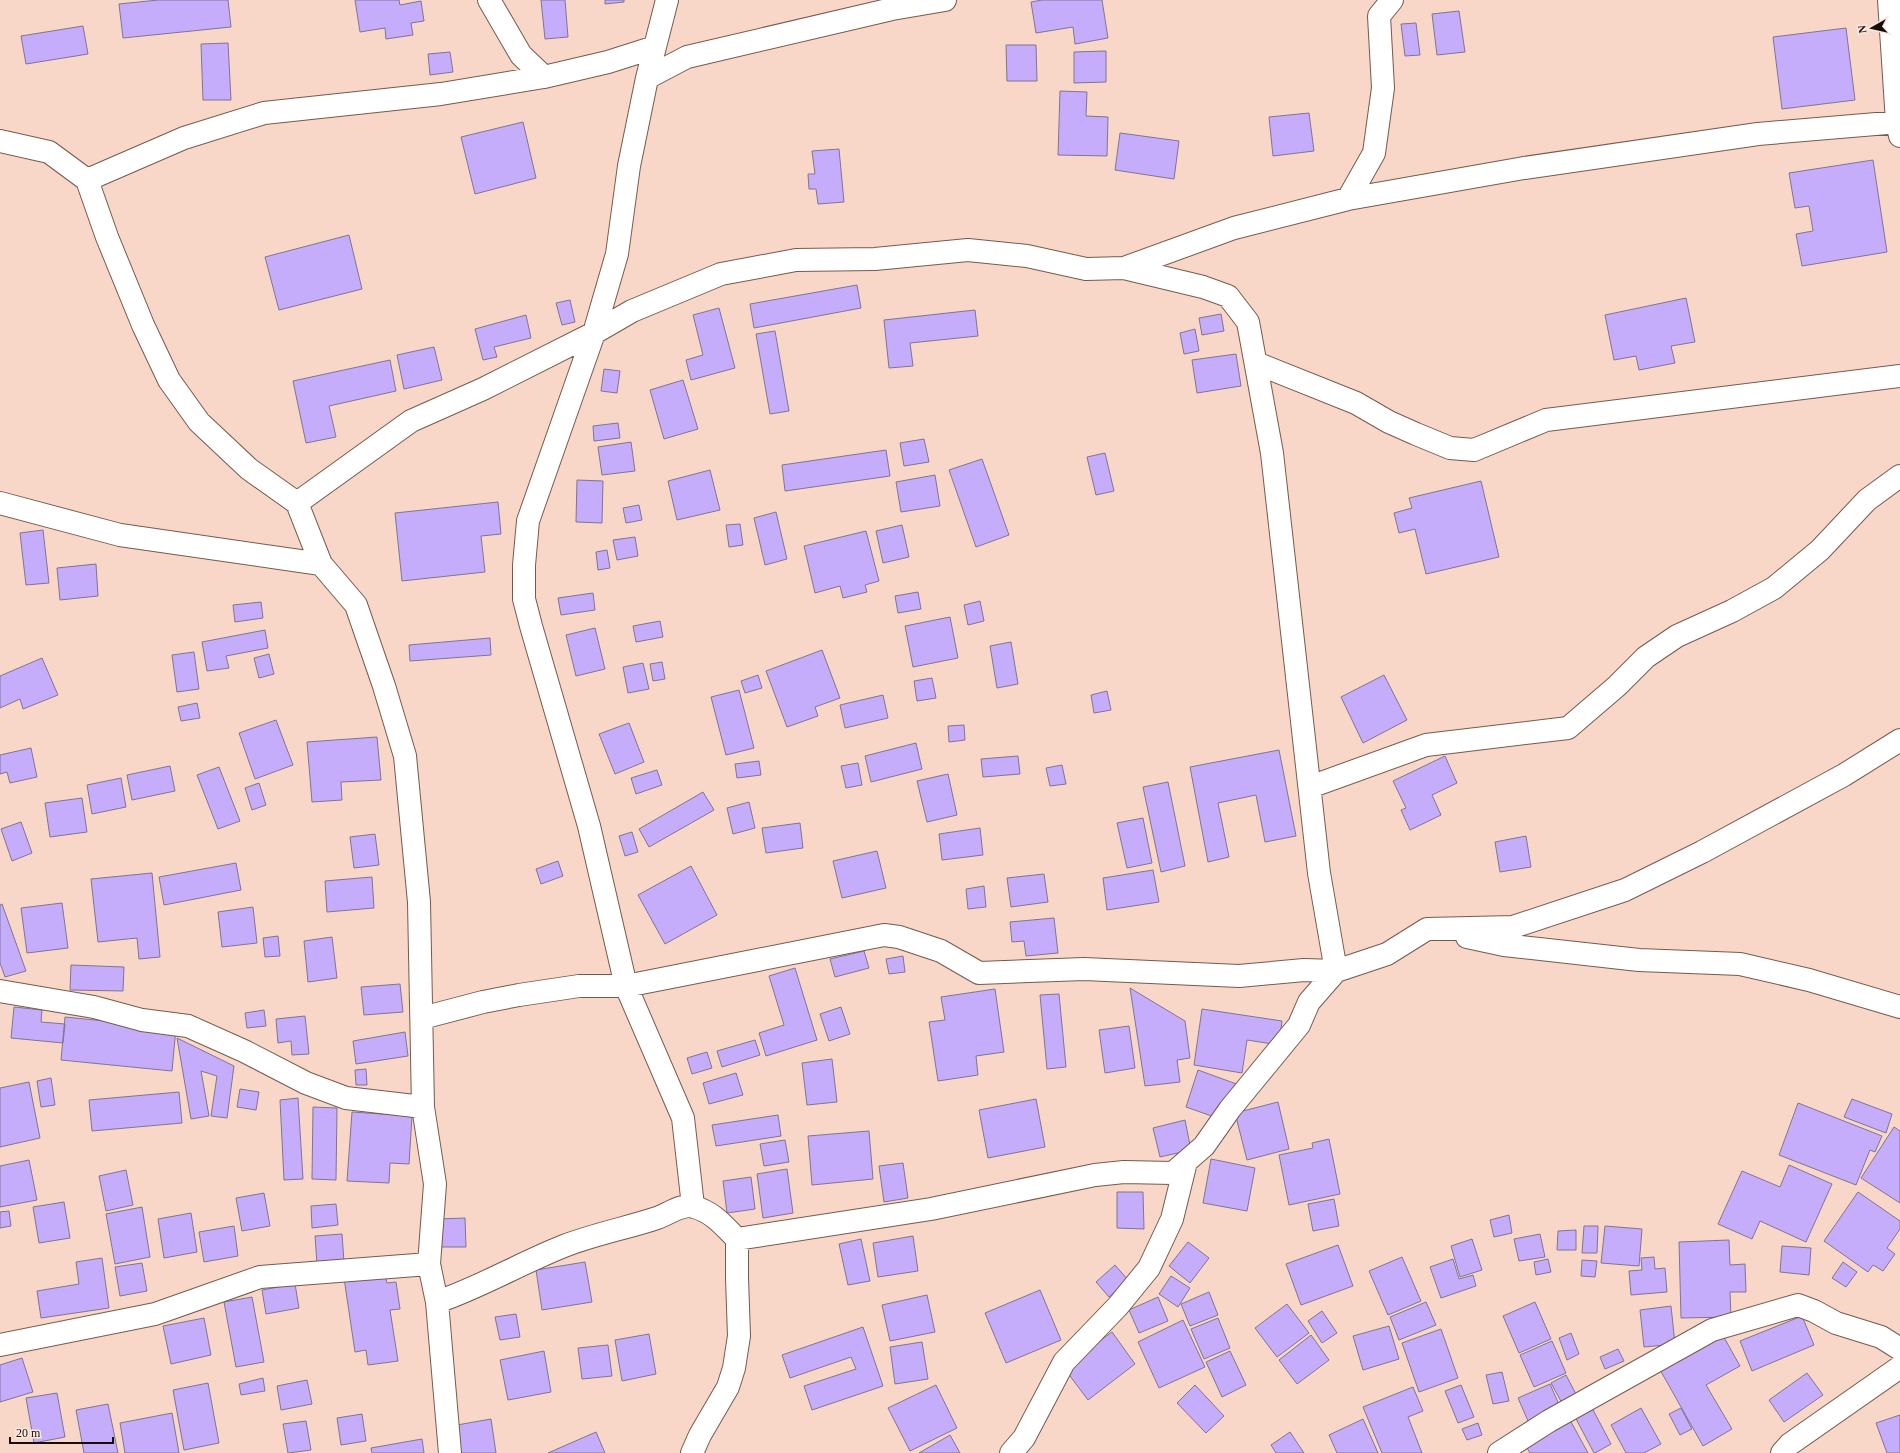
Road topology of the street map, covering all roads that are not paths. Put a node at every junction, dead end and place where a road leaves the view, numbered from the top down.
1 (489, 0) edge
2 (667, 0) edge
3 (945, 0) edge
4 (1392, 0) edge
5 (1889, 0) edge
6 (655, 46) junction
7 (544, 78) junction
8 (647, 78) junction
9 (1899, 127) edge
10 (0, 141) edge
11 (87, 180) junction
12 (1348, 199) junction
13 (1124, 268) junction
14 (594, 333) junction
15 (1256, 363) junction
16 (1900, 376) edge
17 (1900, 476) edge
18 (297, 502) junction
19 (0, 503) edge
20 (321, 564) junction
21 (1900, 740) edge
22 (1310, 787) junction
23 (1428, 929) junction
24 (1336, 971) junction
25 (626, 986) junction
26 (0, 992) edge
27 (1900, 1008) edge
28 (422, 1018) junction
29 (423, 1107) junction
30 (1186, 1162) junction
31 (693, 1206) junction
32 (737, 1239) junction
33 (429, 1264) junction
34 (437, 1302) junction
35 (0, 1345) edge
36 (1899, 1361) edge
37 (450, 1453) edge
38 (692, 1453) edge
39 (1011, 1453) edge
40 (1499, 1453) edge
41 (1782, 1453) edge

1 - 7 street
2 - 6 street
3 - 8 street
4 - 12 street
5 - 9 street
6 - 7 street
6 - 8 street
7 - 11 street
8 - 14 street
9 - 12 street
10 - 11 street
11 - 18 street
12 - 13 street
13 - 14 street
13 - 15 street
14 - 18 street
14 - 25 street
15 - 16 street
15 - 22 street
17 - 22 street
18 - 20 street
19 - 20 street
20 - 28 street
21 - 23 street
22 - 24 street
23 - 24 street
23 - 27 street
24 - 25 street
24 - 30 street
25 - 28 street
25 - 31 street
26 - 29 street
28 - 29 street
29 - 33 street
30 - 32 street
30 - 39 street
31 - 32 street
31 - 34 street
32 - 38 street
33 - 34 street
33 - 35 street
34 - 37 street
36 - 40 street
36 - 41 street

